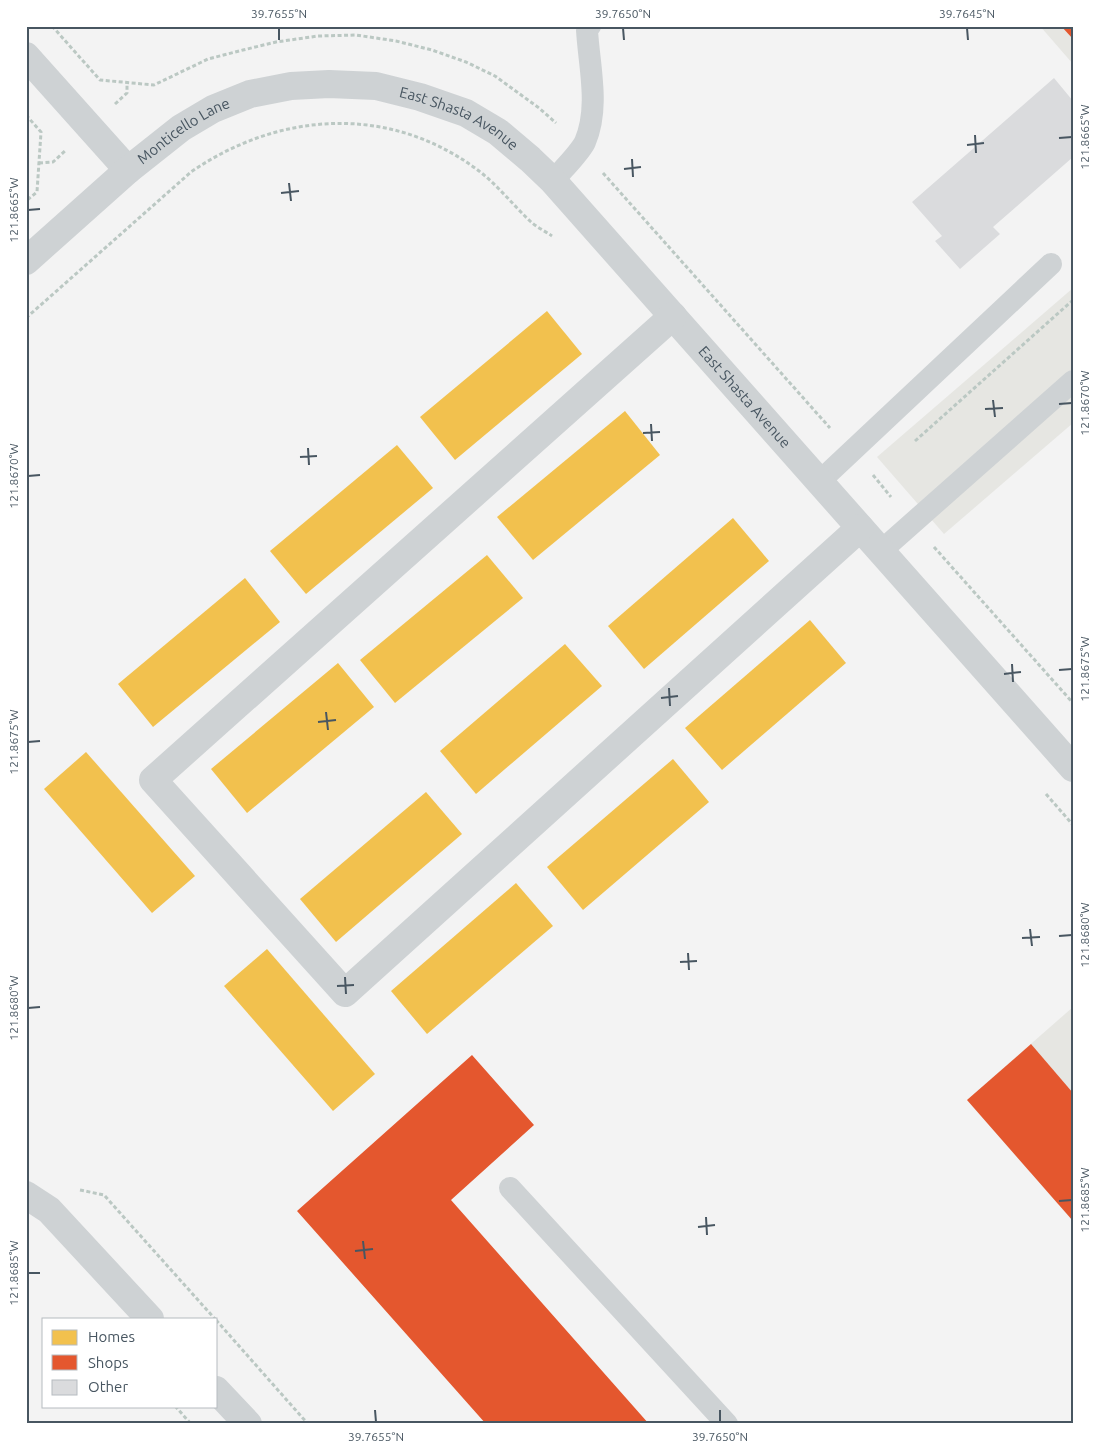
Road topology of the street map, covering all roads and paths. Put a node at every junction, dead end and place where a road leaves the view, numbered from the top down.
1 (585, 27) edge
2 (26, 56) edge
3 (376, 86) joint
4 (26, 115) edge
5 (128, 170) junction
6 (553, 181) junction
7 (26, 201) edge
8 (554, 238) dead end
9 (26, 261) edge
10 (1051, 264) dead end
11 (1073, 300) edge
12 (673, 316) junction
13 (26, 318) edge
14 (1073, 381) edge
15 (909, 447) dead end
16 (819, 482) junction
17 (860, 528) junction
18 (881, 551) junction
19 (1073, 768) edge
20 (510, 1188) dead end
21 (78, 1189) dead end
22 (26, 1195) edge
23 (149, 1318) edge
24 (215, 1318) edge
25 (218, 1321) edge
26 (218, 1392) edge
27 (178, 1408) edge
28 (191, 1424) edge
29 (248, 1424) edge
30 (308, 1424) edge
31 (727, 1424) edge

1 - 6 lane
2 - 5 street
3 - 5 street, Monticello Lane
3 - 6 street, East Shasta Avenue
4 - 7 path
5 - 9 street, Monticello Lane
6 - 12 street, East Shasta Avenue
8 - 13 path
10 - 16 lane
11 - 15 path
12 - 16 street, East Shasta Avenue
12 - 17 street
14 - 18 lane
16 - 17 street, East Shasta Avenue
17 - 18 street, East Shasta Avenue
18 - 19 street, East Shasta Avenue
20 - 31 lane
21 - 24 path
22 - 23 street
25 - 30 path
26 - 29 street
27 - 28 path

